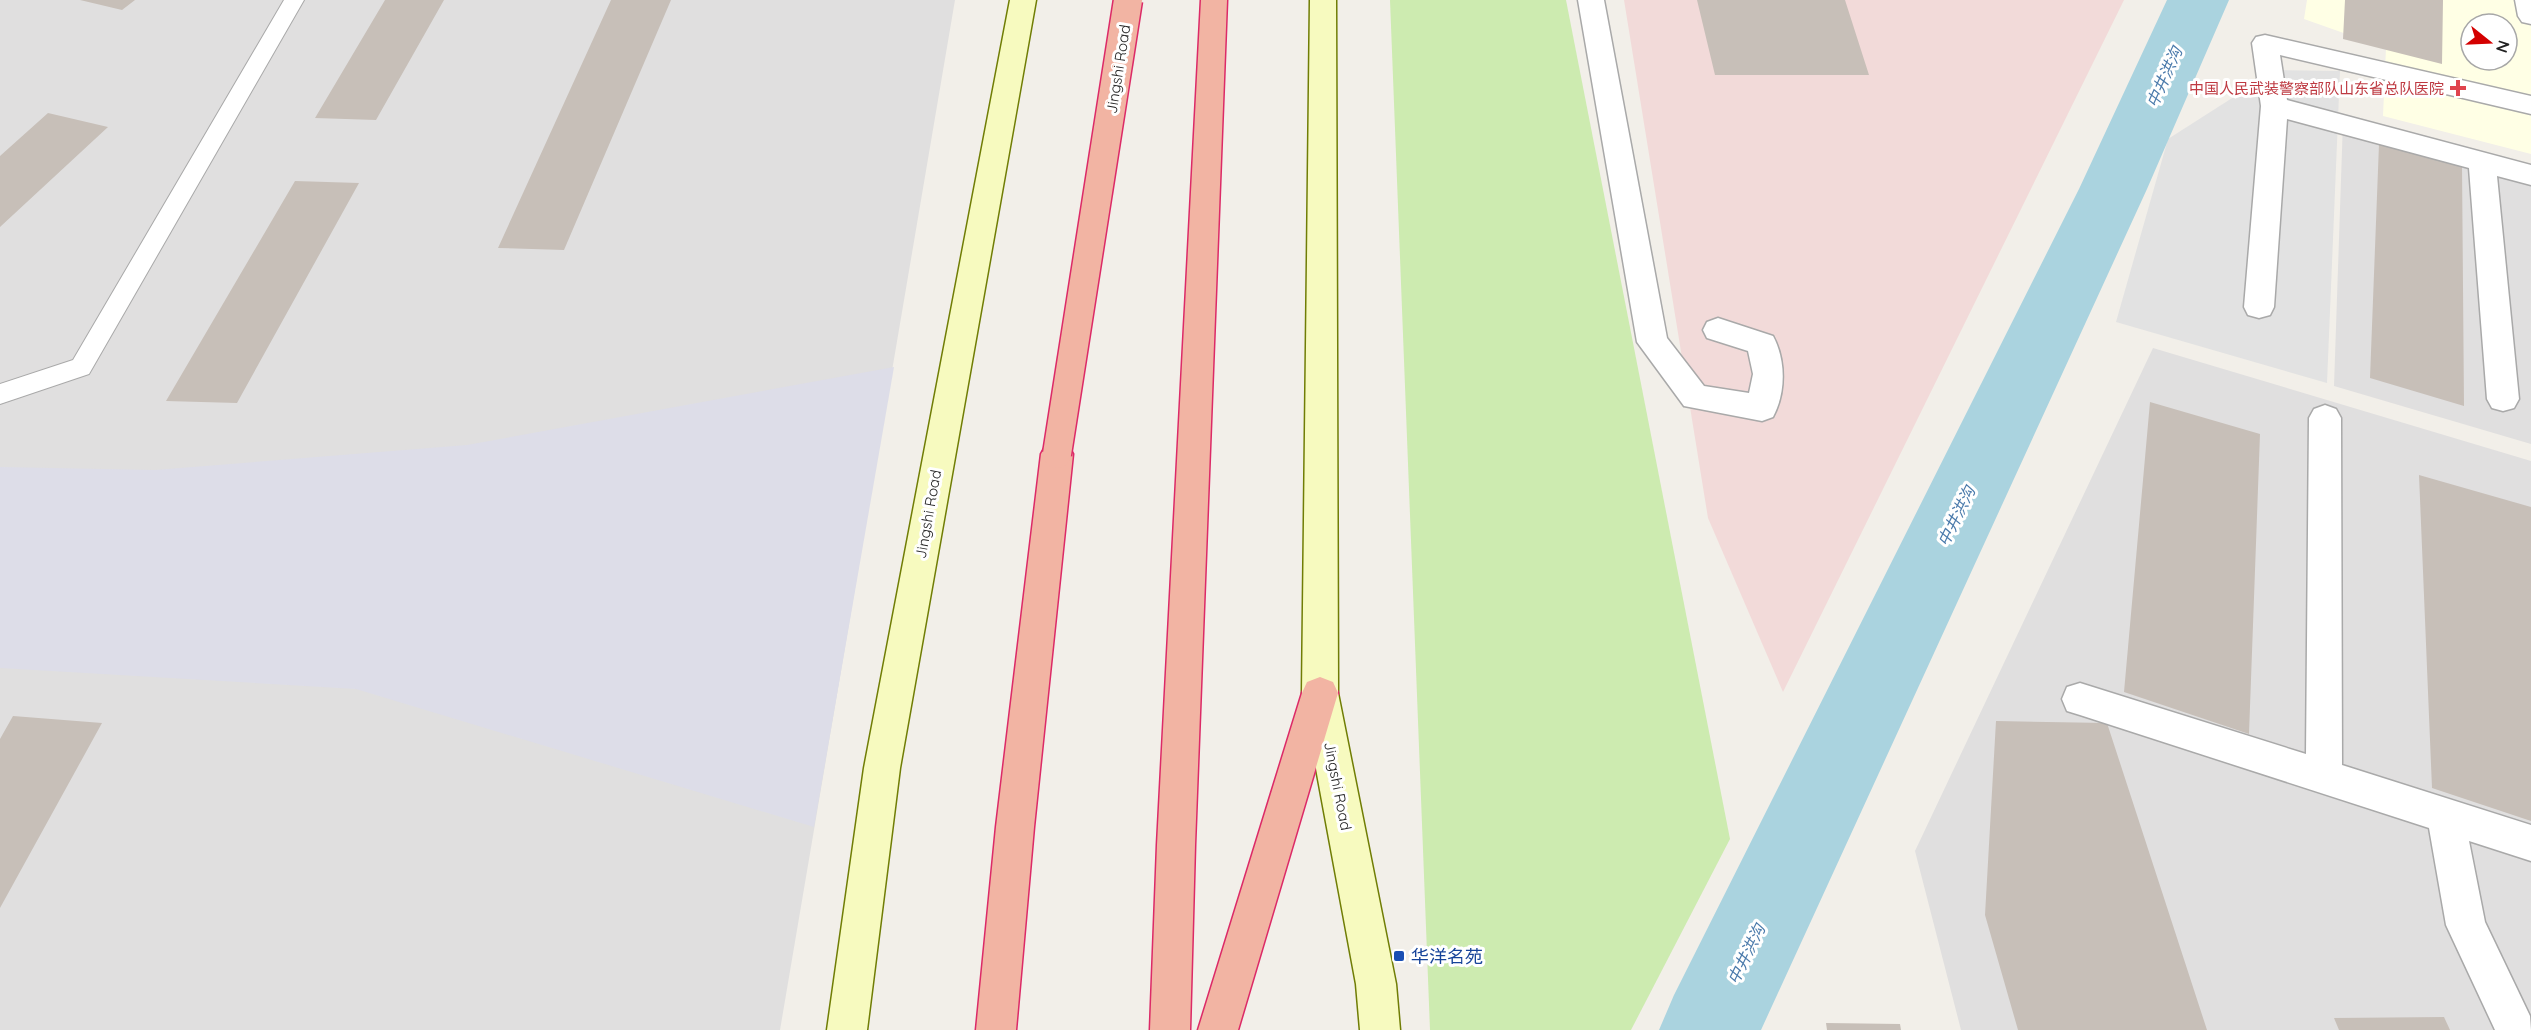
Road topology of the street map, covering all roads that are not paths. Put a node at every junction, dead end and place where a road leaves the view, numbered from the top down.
1 (294, 0) edge
2 (1023, 0) edge
3 (1128, 0) edge
4 (1214, 0) edge
5 (1323, 0) edge
6 (1591, 0) edge
7 (2528, 0) edge
8 (2531, 16) edge
9 (2531, 105) edge
10 (2274, 106) junction
11 (2482, 162) junction
12 (2531, 175) edge
13 (2259, 307) dead end
14 (1718, 330) dead end
15 (0, 394) edge
16 (2503, 399) dead end
17 (2325, 418) dead end
18 (1320, 693) junction
19 (2080, 699) dead end
20 (2324, 776) junction
21 (2445, 815) junction
22 (2531, 843) edge
23 (847, 1030) edge
24 (996, 1030) edge
25 (1170, 1030) edge
26 (1218, 1030) edge
27 (1380, 1030) edge
28 (2516, 1030) edge

1 - 15 lane
2 - 23 main road, Jingshi Road
3 - 24 highway, Jingshi Road, bridge
4 - 25 highway
5 - 18 main road, Jingshi Road
6 - 14 street
7 - 8 street
9 - 10 street
10 - 11 street
10 - 13 street
11 - 12 street
11 - 16 street
17 - 20 street
18 - 26 highway
18 - 27 main road, Jingshi Road
19 - 20 street
20 - 21 street
21 - 22 street
21 - 28 street

